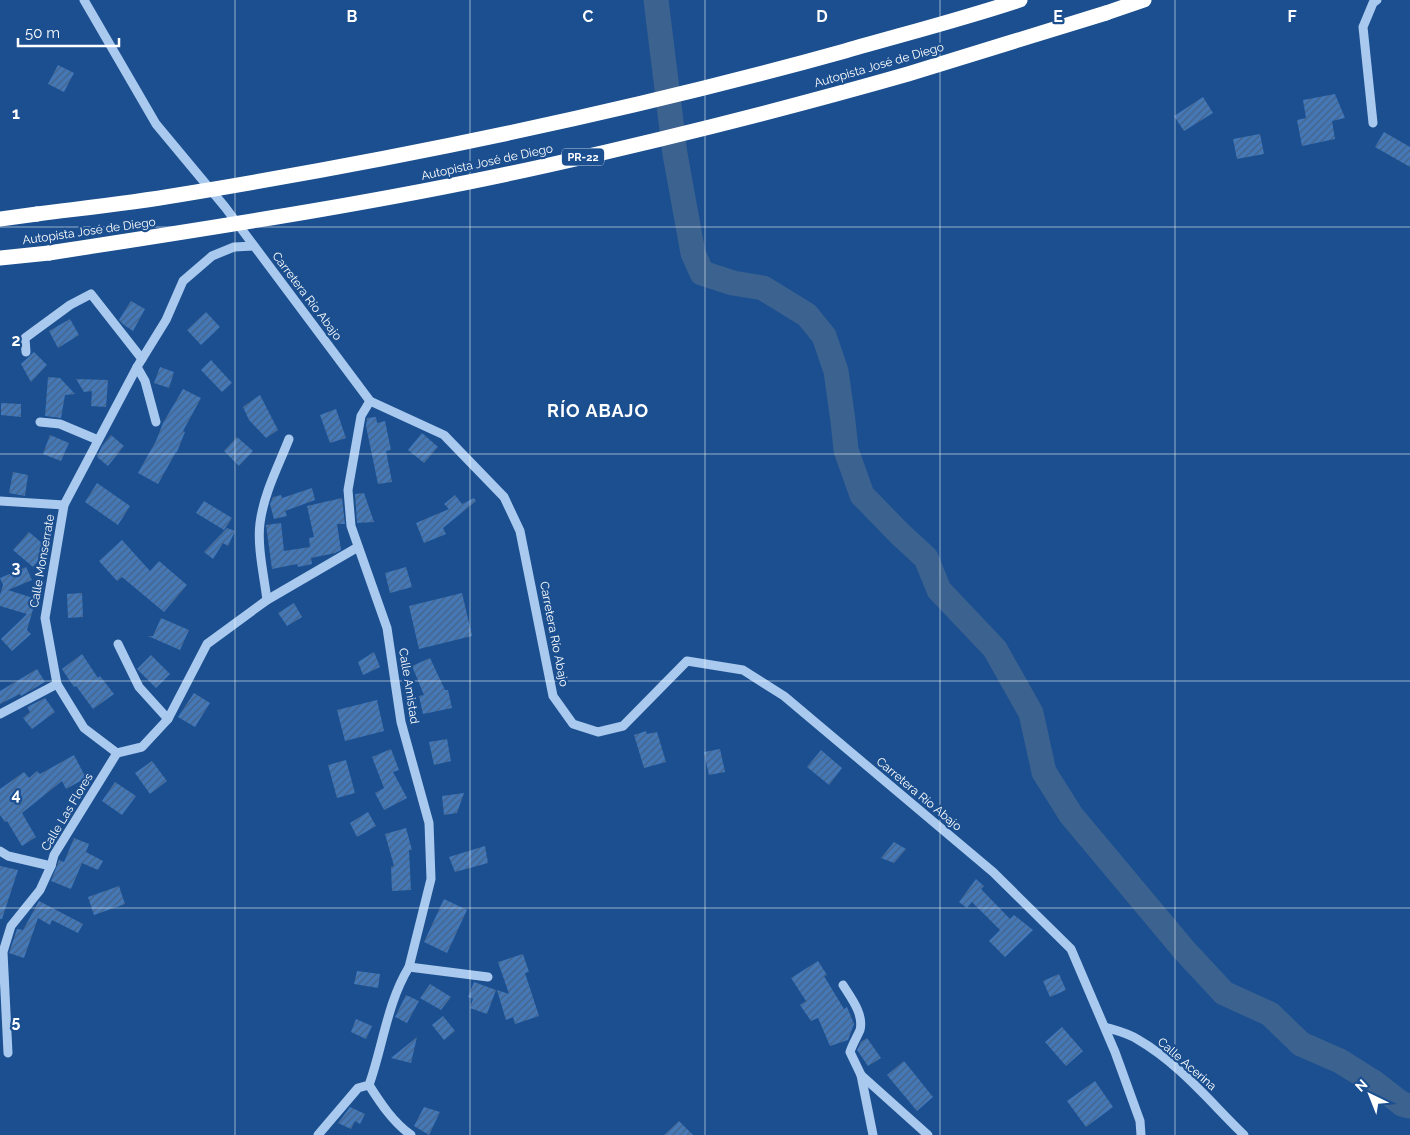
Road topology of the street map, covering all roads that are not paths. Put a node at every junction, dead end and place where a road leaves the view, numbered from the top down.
1 (84, 0) edge
2 (1020, 0) edge
3 (1144, 0) edge
4 (1376, 0) edge
5 (1373, 123) dead end
6 (0, 219) edge
7 (254, 246) junction
8 (0, 258) edge
9 (26, 352) dead end
10 (140, 363) junction
11 (370, 401) junction
12 (40, 422) dead end
13 (156, 422) dead end
14 (289, 439) dead end
15 (98, 440) junction
16 (0, 501) edge
17 (64, 505) junction
18 (358, 547) junction
19 (267, 600) junction
20 (118, 644) dead end
21 (56, 684) junction
22 (0, 714) edge
23 (168, 719) junction
24 (117, 753) junction
25 (0, 851) edge
26 (51, 866) junction
27 (410, 967) junction
28 (488, 977) dead end
29 (843, 985) dead end
30 (1105, 1027) junction
31 (8, 1054) dead end
32 (861, 1075) junction
33 (369, 1085) junction
34 (318, 1135) edge
35 (411, 1135) edge
36 (873, 1135) edge
37 (928, 1135) edge
38 (1141, 1135) edge
39 (1244, 1135) edge

1 - 7 street, Carretera Río Abajo
2 - 6 highway, Autopista José de Diego, bridge
3 - 8 highway, Autopista José de Diego / PR-22, bridge
4 - 5 street
7 - 10 street, Calle Monserrate
7 - 11 street, Carretera Río Abajo
9 - 10 street
10 - 13 street
10 - 15 street, Calle Monserrate
11 - 18 street, Calle Amistad
11 - 30 street, Carretera Río Abajo
12 - 15 street
14 - 19 street
15 - 17 street, Calle Monserrate
16 - 17 street
17 - 21 street, Calle Monserrate
18 - 19 street
18 - 27 street, Calle Amistad
19 - 23 street
20 - 23 street
21 - 22 street
21 - 24 street, Calle Monserrate
23 - 24 street
24 - 26 street, Calle Las Flores
25 - 26 street
26 - 31 street, Calle Las Flores
27 - 28 street
27 - 33 street, Calle Amistad
29 - 32 street
30 - 38 street, Carretera Río Abajo
30 - 39 street, Calle Acerina
32 - 36 street
32 - 37 street
33 - 34 street
33 - 35 street

